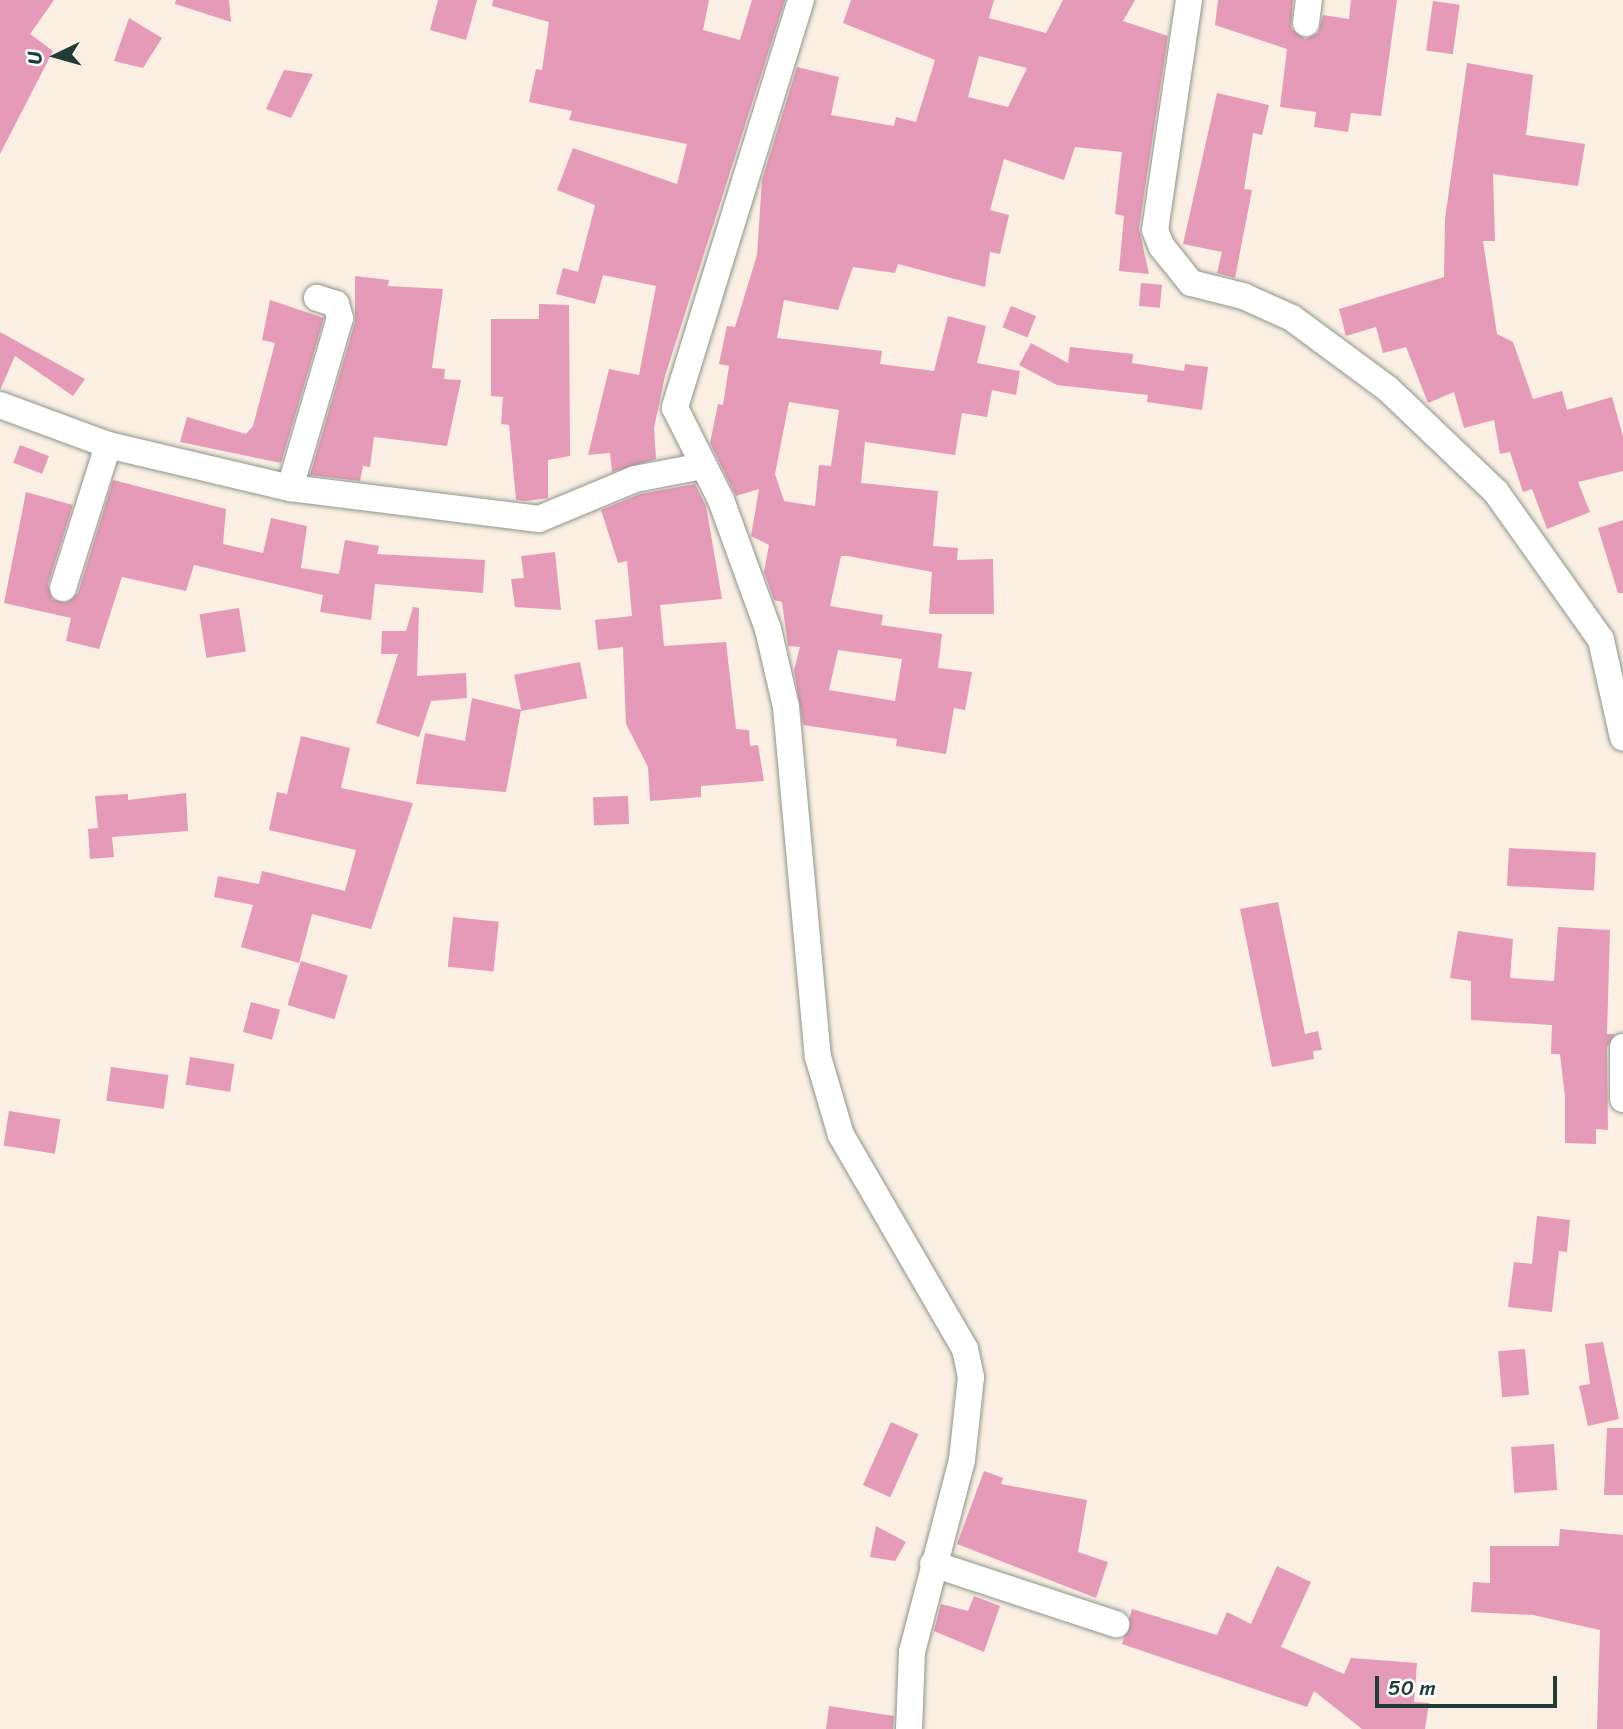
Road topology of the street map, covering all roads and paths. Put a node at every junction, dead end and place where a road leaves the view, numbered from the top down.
1 (801, 0) edge
2 (1189, 0) edge
3 (317, 298) dead end
4 (0, 405) edge
5 (108, 445) junction
6 (703, 466) junction
7 (290, 488) junction
8 (62, 588) dead end
9 (1623, 738) edge
10 (1623, 1047) edge
11 (1623, 1099) edge
12 (933, 1564) junction
13 (1116, 1624) dead end
14 (909, 1729) edge

1 - 6 street
2 - 9 street
3 - 7 street
4 - 5 street
5 - 7 street
5 - 8 street
6 - 7 street
6 - 12 street
10 - 11 street
12 - 13 street
12 - 14 street

